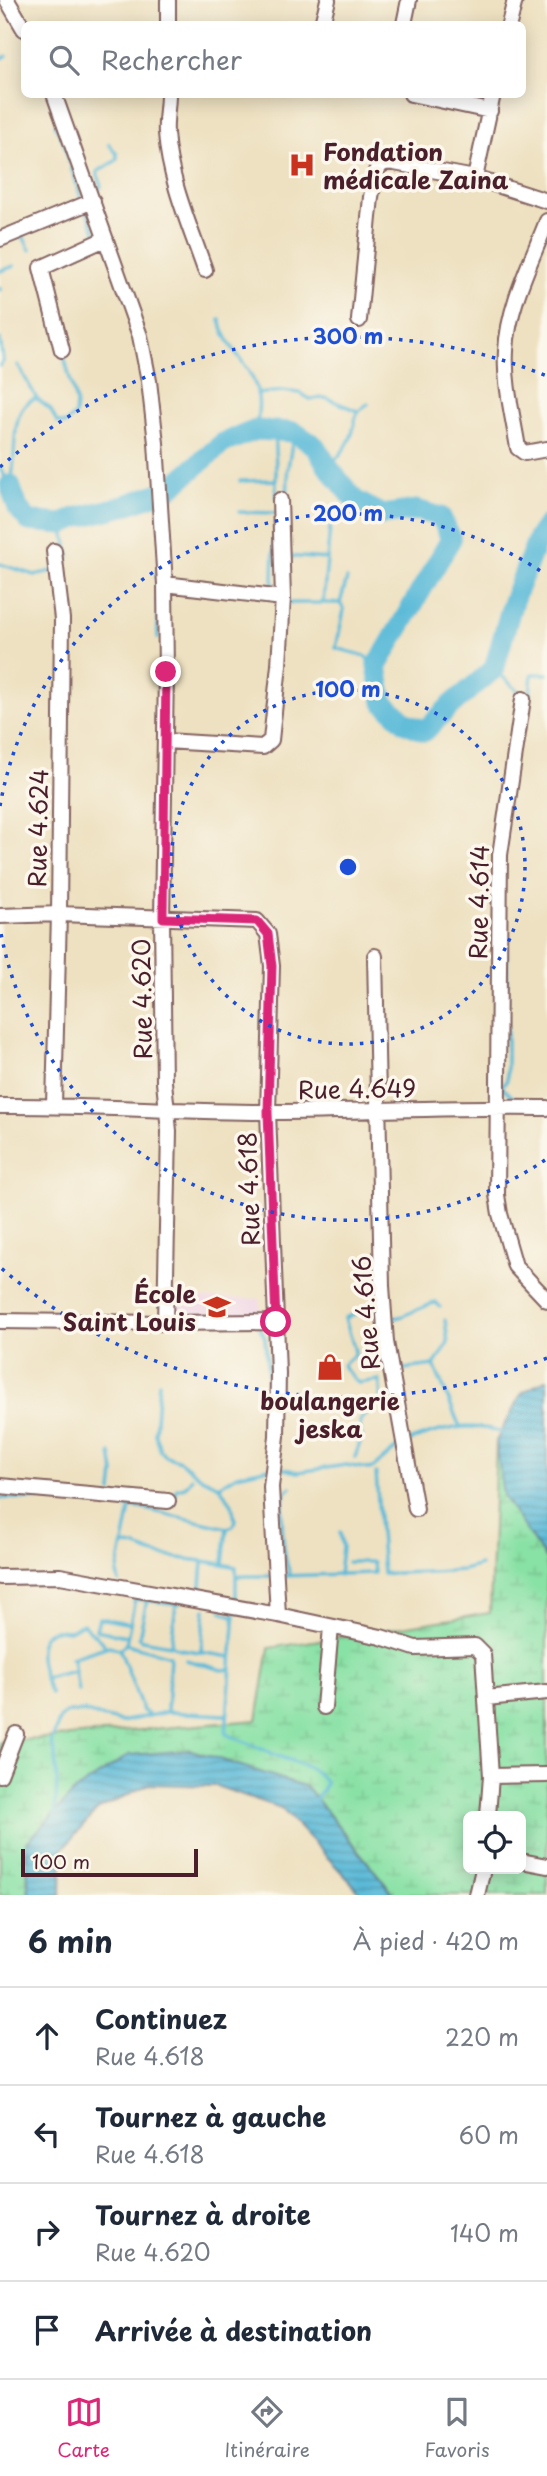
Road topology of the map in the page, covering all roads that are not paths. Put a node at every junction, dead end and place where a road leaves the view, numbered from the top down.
1 (7, 0) edge
2 (168, 0) edge
3 (328, 0) edge
4 (409, 0) edge
5 (515, 0) edge
6 (168, 21) edge
7 (323, 21) edge
8 (405, 21) edge
9 (510, 21) edge
10 (21, 24) edge
11 (55, 98) edge
12 (168, 98) edge
13 (430, 98) edge
14 (492, 98) edge
15 (490, 111) junction
16 (475, 178) junction
17 (93, 201) junction
18 (547, 201) edge
19 (547, 221) edge
20 (0, 239) edge
21 (105, 239) junction
22 (205, 270) dead end
23 (359, 320) dead end
24 (62, 350) dead end
25 (547, 449) edge
26 (279, 500) dead end
27 (54, 551) dead end
28 (164, 584) junction
29 (282, 598) junction
30 (523, 699) dead end
31 (166, 741) junction
32 (59, 914) junction
33 (0, 916) edge
34 (163, 918) junction
35 (375, 956) dead end
36 (54, 1105) junction
37 (0, 1106) edge
38 (498, 1107) junction
39 (547, 1108) edge
40 (167, 1111) junction
41 (378, 1111) junction
42 (268, 1112) junction
43 (547, 1300) edge
44 (0, 1321) edge
45 (276, 1322) junction
46 (165, 1323) junction
47 (0, 1486) edge
48 (168, 1501) dead end
49 (416, 1509) dead end
50 (0, 1577) edge
51 (278, 1615) junction
52 (331, 1627) junction
53 (547, 1692) edge
54 (486, 1698) junction
55 (324, 1707) dead end
56 (16, 1734) dead end
57 (0, 1775) edge
58 (547, 1775) edge
59 (491, 1776) junction
60 (488, 1811) edge
61 (526, 1862) edge
62 (547, 1866) edge
63 (482, 1874) edge
64 (477, 1895) edge

1 - 10 street
2 - 6 street
3 - 7 street
4 - 8 street
5 - 9 street
11 - 17 street, Rue 4.620
12 - 22 street
13 - 15 street
14 - 15 street
15 - 16 street
16 - 18 street
16 - 23 street
17 - 20 street
17 - 21 street, Rue 4.620
19 - 25 street
21 - 24 street
21 - 28 street, Rue 4.620
26 - 29 street
27 - 32 street, Rue 4.624
28 - 29 street
28 - 31 street, Rue 4.620
29 - 31 street
30 - 38 street, Rue 4.614
31 - 34 street, Rue 4.620
32 - 33 street, Rue 4.618
32 - 34 street, Rue 4.618
32 - 36 street, Rue 4.624
34 - 40 street, Rue 4.620
34 - 42 street, Rue 4.618
35 - 41 street, Rue 4.616
36 - 37 street, Rue 4.649
36 - 40 street, Rue 4.649
38 - 39 street, Rue 4.649
38 - 41 street, Rue 4.649
38 - 43 street, Rue 4.614
40 - 42 street, Rue 4.649
40 - 46 street, Rue 4.620
41 - 42 street, Rue 4.649
41 - 49 street, Rue 4.616
42 - 45 street, Rue 4.618
44 - 46 street
45 - 46 street
45 - 51 street, Rue 4.618
47 - 48 street
50 - 51 street
51 - 52 street
52 - 54 street
52 - 55 street
53 - 54 street
54 - 59 street
56 - 57 street
58 - 59 street
59 - 60 street
61 - 62 street
63 - 64 street

